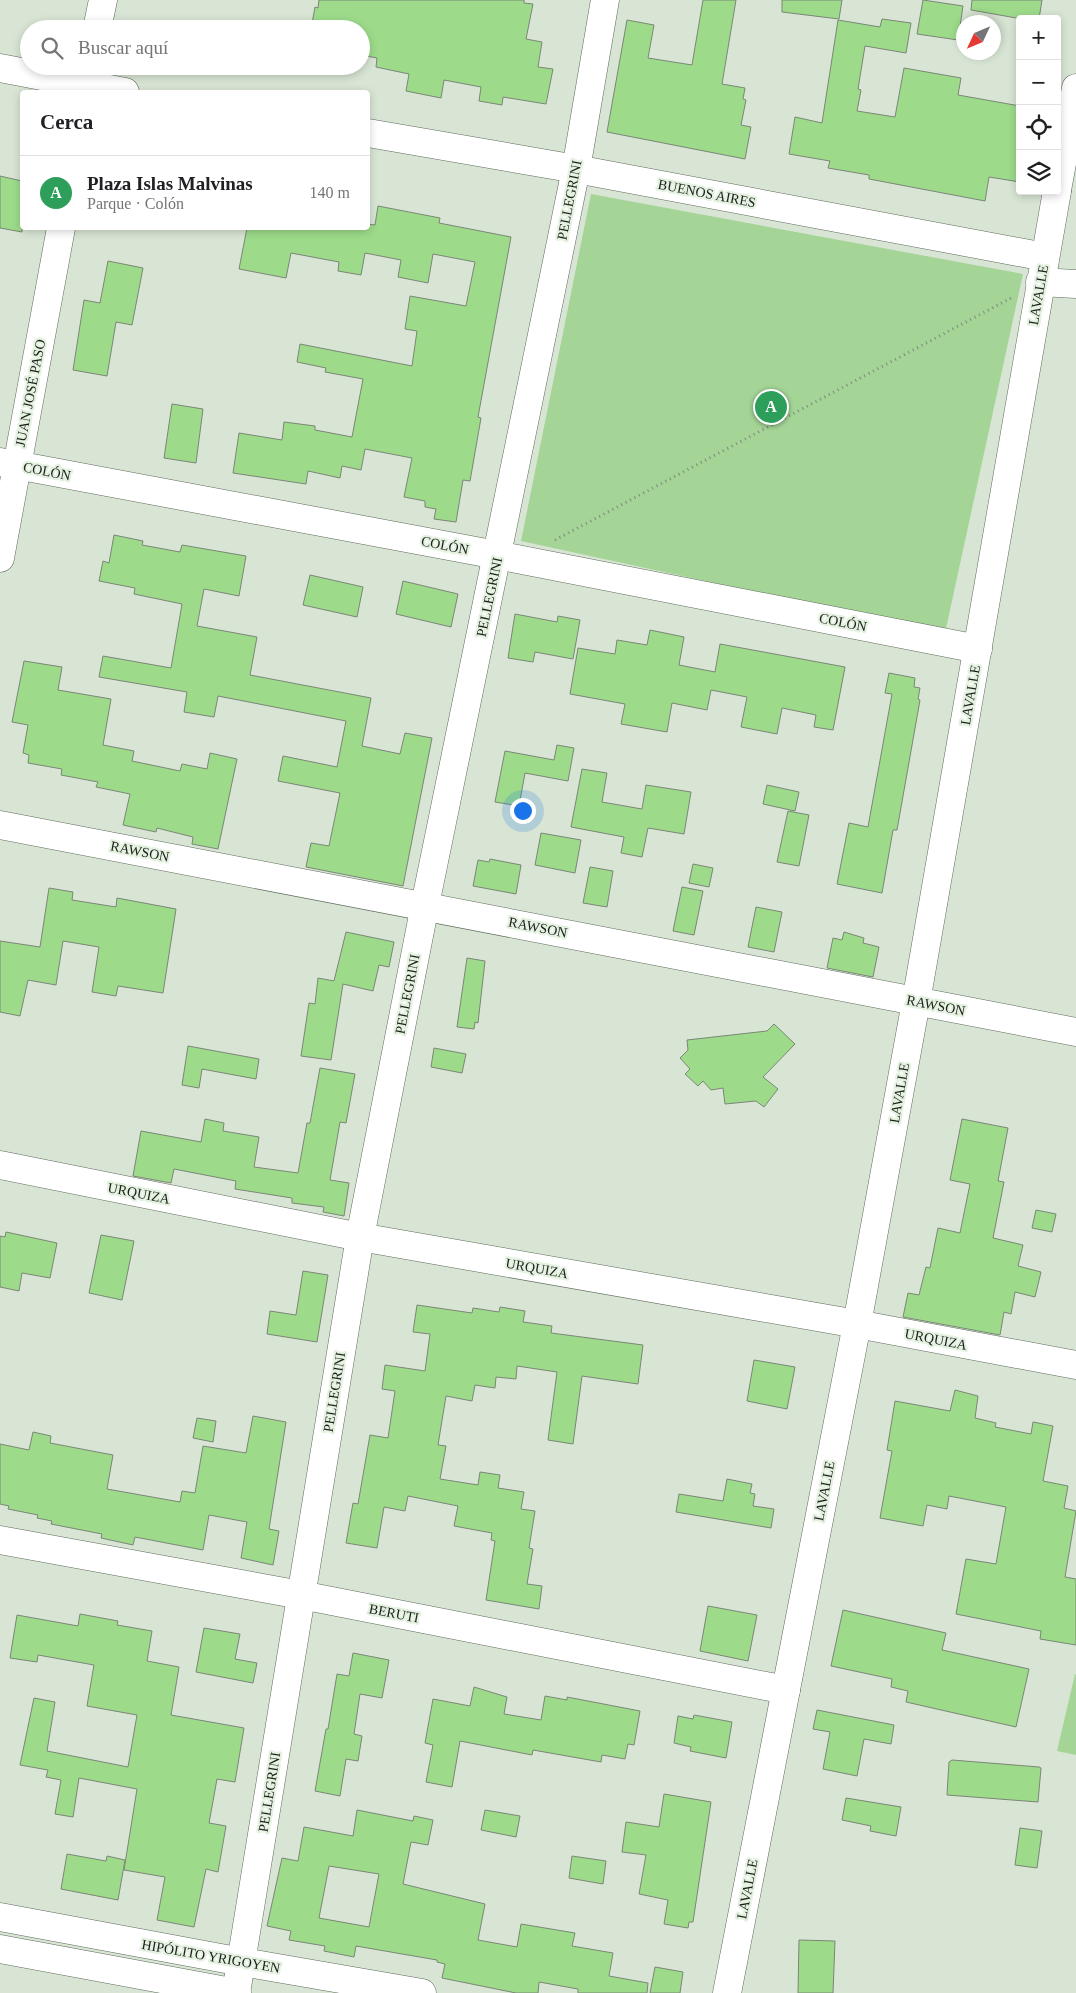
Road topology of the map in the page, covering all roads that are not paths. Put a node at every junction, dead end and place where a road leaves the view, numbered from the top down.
1 (102, 0) edge
2 (605, 0) edge
3 (99, 20) edge
4 (0, 68) edge
5 (20, 71) edge
6 (44, 75) edge
7 (88, 82) edge
8 (1076, 88) edge
9 (118, 90) edge
10 (370, 133) edge
11 (576, 168) junction
12 (1061, 169) edge
13 (1056, 195) edge
14 (61, 230) edge
15 (1043, 270) junction
16 (1076, 284) edge
17 (8, 464) edge
18 (497, 555) junction
19 (0, 558) edge
20 (978, 648) junction
21 (0, 824) edge
22 (425, 905) junction
23 (916, 1002) junction
24 (1076, 1032) edge
25 (0, 1165) edge
26 (360, 1237) junction
27 (857, 1324) junction
28 (1076, 1365) edge
29 (0, 1540) edge
30 (301, 1595) junction
31 (786, 1690) junction
32 (0, 1917) edge
33 (0, 1949) edge
34 (242, 1962) junction
35 (236, 1993) edge
36 (422, 1993) edge
37 (727, 1993) edge

1 - 3 street
2 - 11 street, PELLEGRINI
4 - 5 street
6 - 7 street
7 - 9 street
8 - 12 street, LAVALLE
10 - 11 street, BUENOS AIRES
11 - 15 street, BUENOS AIRES
11 - 18 street, PELLEGRINI
13 - 15 street, LAVALLE
14 - 17 street, JUAN JOSÉ PASO
15 - 16 street, BUENOS AIRES
15 - 20 street, LAVALLE
17 - 18 street, COLÓN
17 - 19 street, JUAN JOSÉ PASO
18 - 20 street, COLÓN
18 - 22 street, PELLEGRINI
20 - 23 street, LAVALLE
21 - 22 street, RAWSON
22 - 23 street, RAWSON
22 - 26 street, PELLEGRINI
23 - 24 street, RAWSON
23 - 27 street, LAVALLE
25 - 26 street, URQUIZA
26 - 27 street, URQUIZA
26 - 30 street, PELLEGRINI
27 - 28 street, URQUIZA
27 - 31 street, LAVALLE
29 - 30 street, BERUTI
30 - 31 street, BERUTI
30 - 34 street, PELLEGRINI
31 - 37 street, LAVALLE
32 - 34 street, HIPÓLITO YRIGOYEN
33 - 35 street
34 - 35 street, PELLEGRINI
34 - 36 street, HIPÓLITO YRIGOYEN

